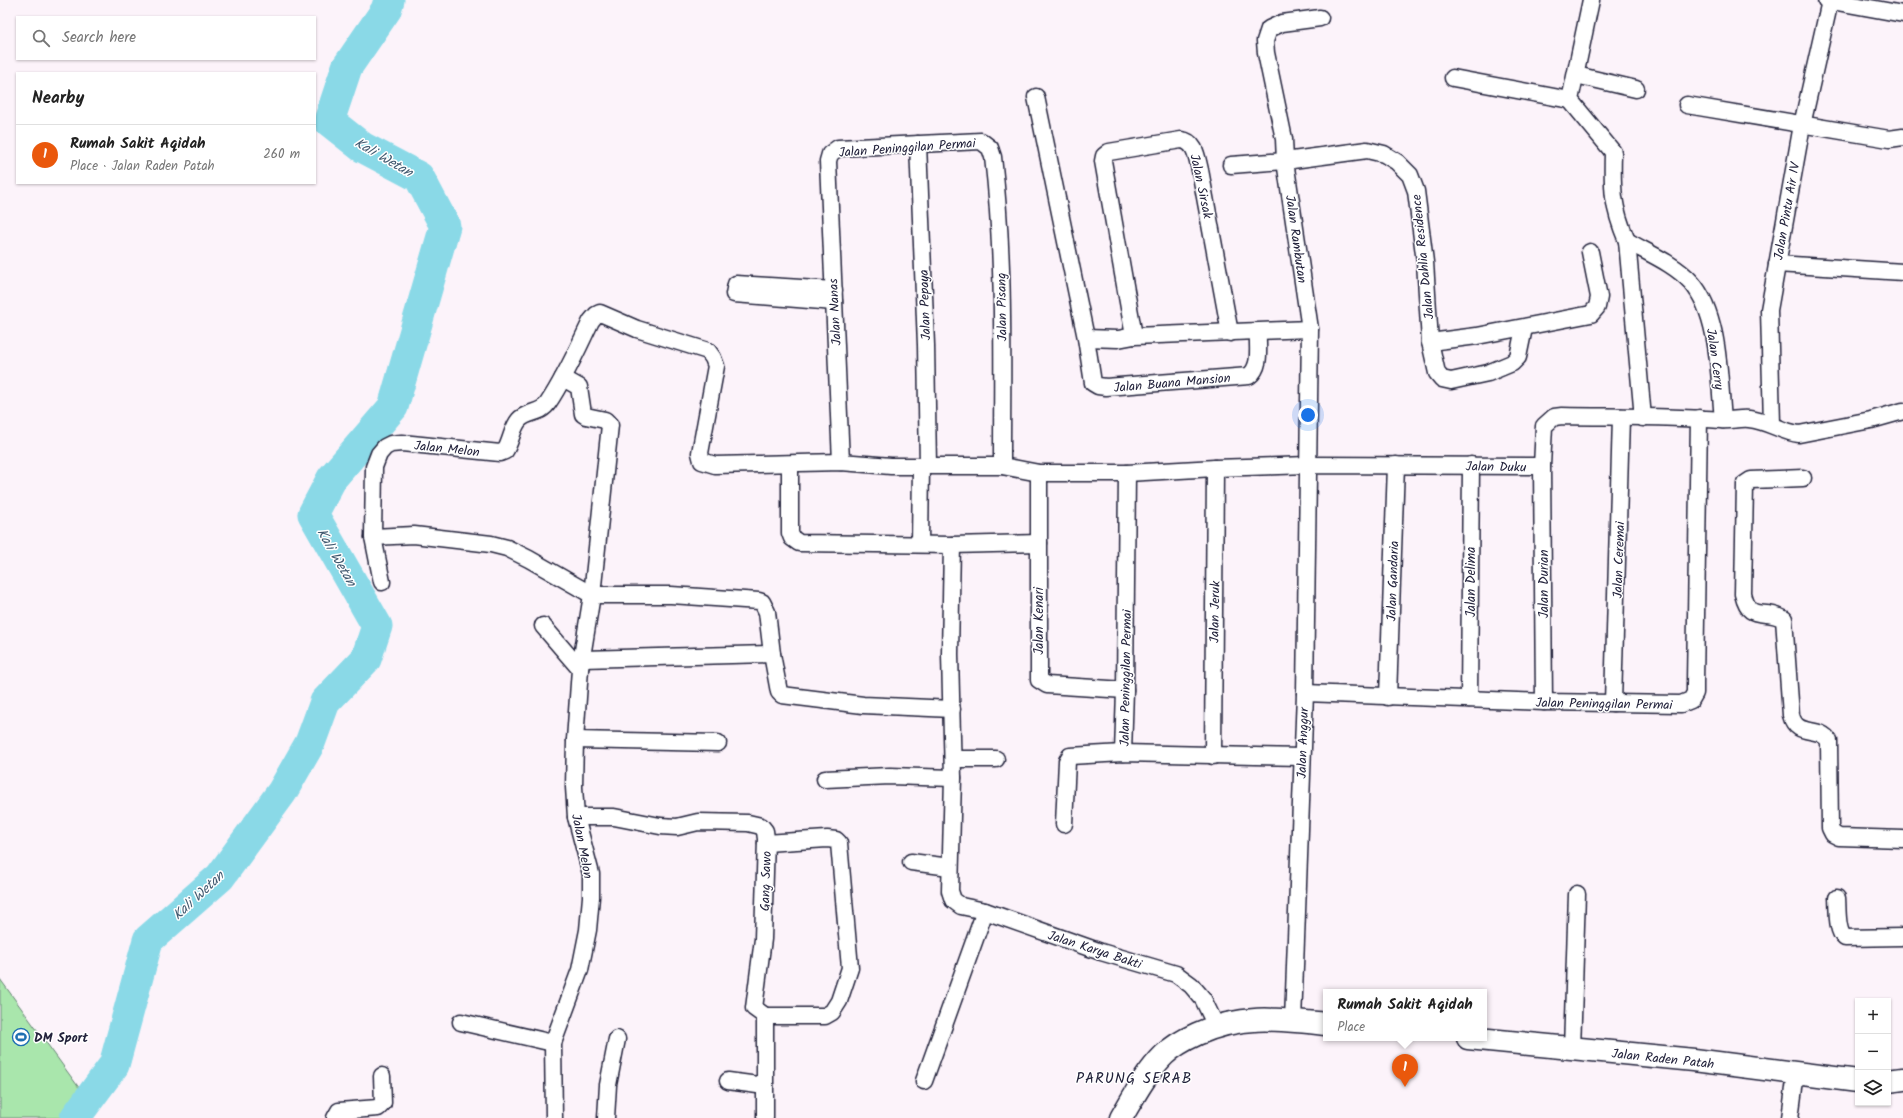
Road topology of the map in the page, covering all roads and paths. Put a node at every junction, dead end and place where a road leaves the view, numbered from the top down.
1 (1591, 0) edge
2 (1828, 0) edge
3 (1903, 14) edge
4 (1320, 18) dead end
5 (1576, 75) junction
6 (1453, 78) dead end
7 (1636, 89) dead end
8 (1036, 97) dead end
9 (1570, 100) junction
10 (1686, 105) dead end
11 (1802, 125) junction
12 (1903, 137) edge
13 (918, 144) junction
14 (990, 148) joint
15 (828, 161) joint
16 (1285, 161) junction
17 (1231, 165) dead end
18 (1625, 236) junction
19 (1590, 252) dead end
20 (1777, 264) junction
21 (1903, 272) edge
22 (834, 296) junction
23 (1524, 328) junction
24 (1310, 329) junction
25 (1258, 332) junction
26 (1230, 333) junction
27 (1134, 336) junction
28 (1086, 338) junction
29 (1430, 342) junction
30 (563, 378) junction
31 (1903, 411) edge
32 (1621, 417) junction
33 (1643, 418) junction
34 (1699, 418) junction
35 (1723, 420) junction
36 (1767, 423) junction
37 (841, 462) junction
38 (790, 464) junction
39 (1396, 464) junction
40 (1308, 465) junction
41 (924, 466) junction
42 (1002, 466) junction
43 (1471, 466) junction
44 (1542, 466) junction
45 (1215, 468) junction
46 (1039, 473) junction
47 (1127, 473) junction
48 (1803, 478) dead end
49 (373, 537) junction
50 (920, 543) junction
51 (1039, 543) junction
52 (952, 545) junction
53 (382, 582) dead end
54 (592, 595) junction
55 (544, 626) dead end
56 (772, 654) junction
57 (582, 664) junction
58 (1125, 690) junction
59 (1305, 693) junction
60 (1388, 697) junction
61 (1469, 699) junction
62 (1544, 702) junction
63 (1612, 703) junction
64 (952, 709) junction
65 (575, 740) junction
66 (718, 744) dead end
67 (1123, 753) junction
68 (1213, 756) junction
69 (1302, 757) junction
70 (953, 759) junction
71 (996, 759) dead end
72 (954, 778) junction
73 (825, 779) dead end
74 (576, 817) junction
75 (1064, 824) dead end
76 (1903, 839) edge
77 (766, 843) junction
78 (911, 862) dead end
79 (950, 867) junction
80 (1577, 894) dead end
81 (1837, 898) dead end
82 (985, 911) junction
83 (1903, 937) edge
84 (765, 1016) junction
85 (1293, 1020) junction
86 (461, 1022) dead end
87 (1323, 1024) edge
88 (1216, 1026) junction
89 (617, 1039) dead end
90 (1487, 1040) edge
91 (554, 1043) junction
92 (1572, 1049) junction
93 (1796, 1073) junction
94 (382, 1076) dead end
95 (1903, 1079) edge
96 (924, 1080) dead end
97 (728, 1081) dead end
98 (1855, 1081) edge
99 (1891, 1081) edge
100 (765, 1086) junction
101 (335, 1118) edge
102 (554, 1118) edge
103 (606, 1118) edge
104 (765, 1118) edge
105 (1121, 1118) edge
106 (1790, 1118) edge

1 - 5 street
2 - 3 street
2 - 11 street, Jalan Pintu Air IV
4 - 16 street, Jalan Rambutan
5 - 7 street
5 - 9 street
6 - 9 street
8 - 28 street, Jalan Buana Mansion
9 - 18 street
10 - 11 street
11 - 12 street
11 - 20 street, Jalan Pintu Air IV
13 - 14 street, Jalan Peninggilan Permai
13 - 15 street, Jalan Peninggilan Permai
13 - 41 street, Jalan Pepaya
14 - 42 street, Jalan Pisang
15 - 22 street, Jalan Nanas
16 - 17 street
16 - 24 street, Jalan Rambutan
16 - 29 street, Jalan Dahlia Residence
18 - 33 street
18 - 35 street, Jalan Cerry
19 - 23 street
20 - 21 street
20 - 36 street, Jalan Pintu Air IV
22 - 22 street
22 - 37 street, Jalan Nanas
23 - 29 street
23 - 29 street, Jalan Dahlia Residence
24 - 25 street
24 - 40 street, Jalan Rambutan
25 - 26 street
25 - 28 street, Jalan Buana Mansion
26 - 27 street
26 - 27 street, Jalan Sirsak
27 - 28 street
30 - 38 street, Jalan Melon
30 - 49 street, Jalan Melon
30 - 54 street, Jalan Melon
31 - 36 street
32 - 33 street, Jalan Duku
32 - 44 street, Jalan Duku
32 - 63 street, Jalan Ceremai
33 - 34 street, Jalan Duku
34 - 35 street, Jalan Duku
34 - 63 street, Jalan Peninggilan Permai
35 - 36 street, Jalan Duku
37 - 38 street
37 - 41 street
38 - 50 street
39 - 40 street, Jalan Duku
39 - 43 street, Jalan Duku
39 - 60 street, Jalan Gandaria
40 - 45 street
40 - 59 street, Jalan Anggur
41 - 42 street
41 - 50 street
42 - 46 street
43 - 44 street, Jalan Duku
43 - 61 street, Jalan Delima
44 - 62 street, Jalan Durian
45 - 47 street
45 - 68 street, Jalan Jeruk
46 - 47 street
46 - 51 street, Jalan Kenari
47 - 58 street, Jalan Peninggilan Permai
48 - 76 street
49 - 53 street, Jalan Melon
49 - 54 street
50 - 52 street
51 - 52 street
51 - 58 street, Jalan Kenari
52 - 64 street
54 - 56 street
54 - 57 street, Jalan Melon
55 - 57 street
56 - 57 street
56 - 64 street
57 - 65 street, Jalan Melon
58 - 67 street, Jalan Peninggilan Permai
59 - 60 street, Jalan Peninggilan Permai
59 - 69 street, Jalan Anggur
60 - 61 street, Jalan Peninggilan Permai
61 - 62 street, Jalan Peninggilan Permai
62 - 63 street, Jalan Peninggilan Permai
64 - 70 street
65 - 66 street
65 - 74 street, Jalan Melon
67 - 68 street, Jalan Peninggilan Permai
67 - 75 street
68 - 69 street, Jalan Peninggilan Permai
69 - 85 street, Jalan Anggur
70 - 71 street
70 - 72 street
72 - 73 street
72 - 79 street
74 - 77 street, Gang Sawo
74 - 91 street, Jalan Melon
77 - 84 street, Gang Sawo
77 - 84 street
78 - 79 street
79 - 82 street, Jalan Karya Bakti
80 - 92 street
81 - 83 street
82 - 88 street, Jalan Karya Bakti
82 - 96 street
84 - 100 street
85 - 87 main road
85 - 88 main road
86 - 91 street
88 - 105 main road
89 - 103 street
90 - 92 main road, Jalan Raden Patah
91 - 102 street, Jalan Melon
92 - 93 main road, Jalan Raden Patah
93 - 98 main road, Jalan Raden Patah
93 - 106 street
94 - 101 street
95 - 99 main road
97 - 100 street
100 - 104 street

